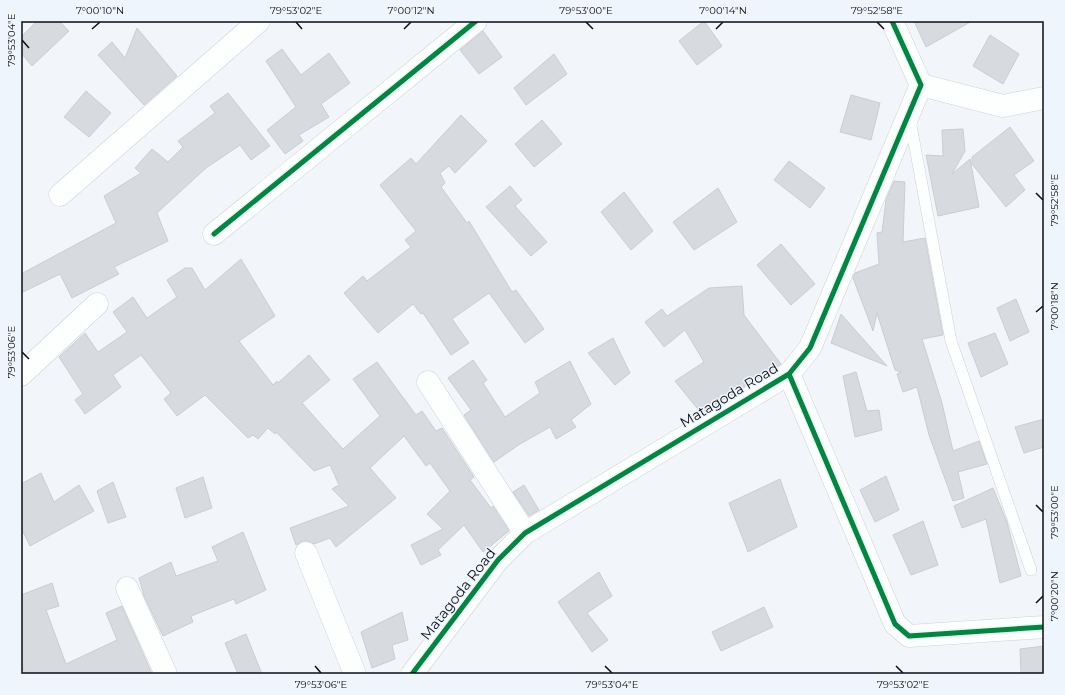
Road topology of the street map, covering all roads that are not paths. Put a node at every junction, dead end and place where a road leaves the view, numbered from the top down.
1 (259, 21) edge
2 (476, 21) edge
3 (892, 21) edge
4 (921, 84) junction
5 (1044, 98) edge
6 (909, 117) junction
7 (60, 195) dead end
8 (214, 234) dead end
9 (97, 304) dead end
10 (789, 374) junction
11 (21, 375) edge
12 (428, 382) dead end
13 (525, 533) junction
14 (306, 553) dead end
15 (1030, 570) dead end
16 (127, 588) dead end
17 (1044, 627) edge
18 (166, 674) edge
19 (355, 674) edge
20 (412, 674) edge

1 - 7 street
2 - 8 street
3 - 4 street
4 - 5 street
4 - 6 street, Matagoda Road
6 - 10 street, Matagoda Road
6 - 15 lane
9 - 11 street
10 - 13 street, Matagoda Road
10 - 17 street
12 - 13 street
13 - 20 street, Matagoda Road
14 - 19 street
16 - 18 street

